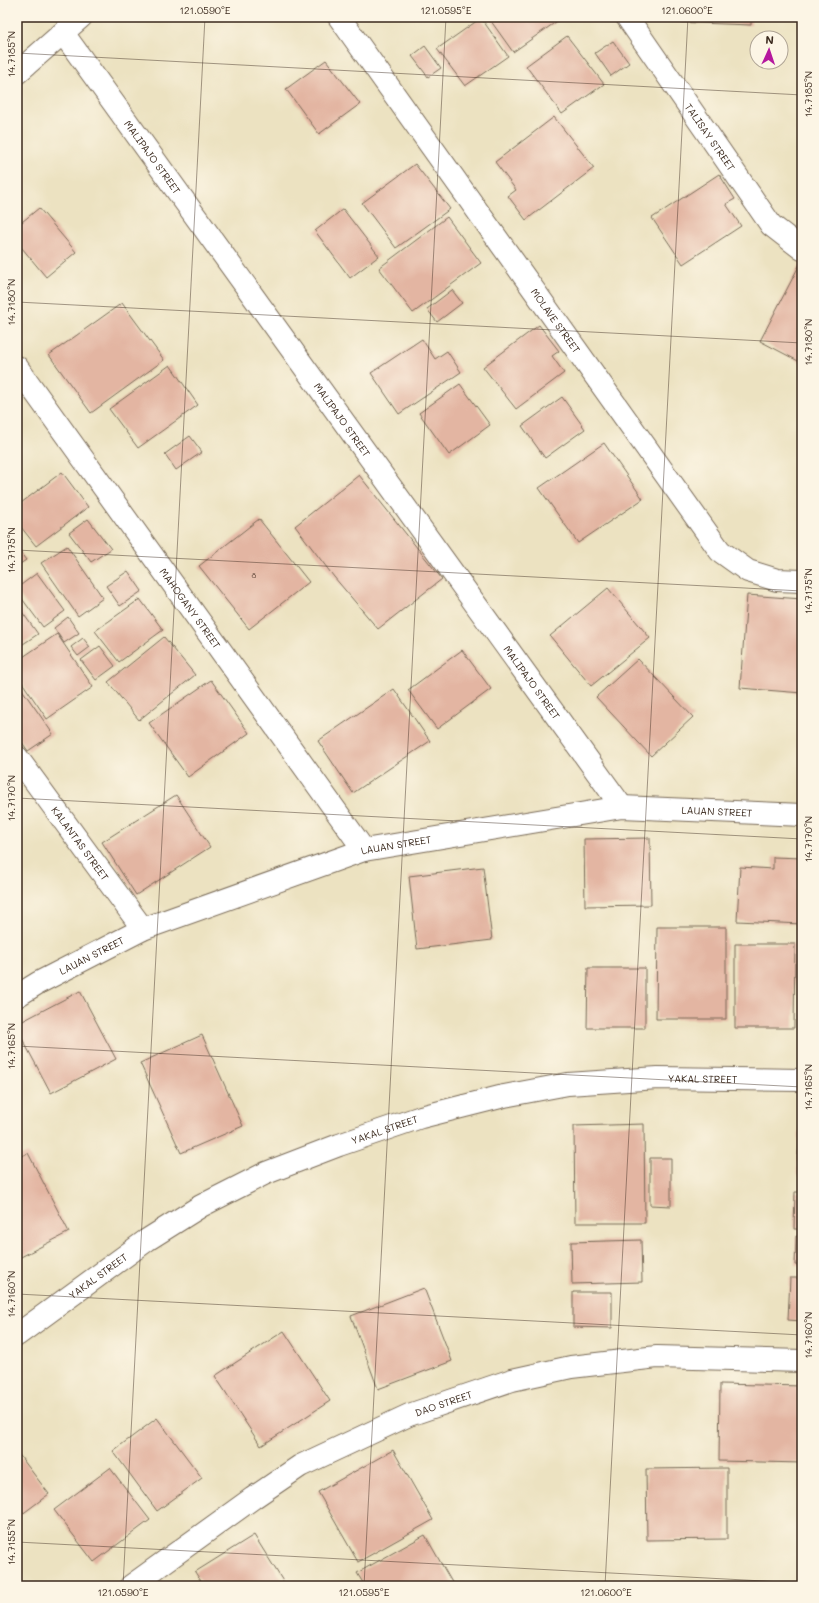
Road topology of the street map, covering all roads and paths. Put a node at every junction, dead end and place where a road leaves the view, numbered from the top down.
1 (82, 17) edge
2 (339, 17) edge
3 (627, 17) edge
4 (64, 33) junction
5 (17, 73) edge
6 (802, 249) edge
7 (17, 367) edge
8 (802, 581) edge
9 (17, 757) edge
10 (622, 807) junction
11 (802, 815) edge
12 (364, 850) junction
13 (144, 929) junction
14 (17, 996) edge
15 (802, 1080) edge
16 (17, 1335) edge
17 (802, 1360) edge
18 (130, 1586) edge

1 - 4 street
2 - 8 street, MOLAVE STREET
3 - 6 street, TALISAY STREET
4 - 5 street
4 - 10 street, MALIPAJO STREET
7 - 12 street, MAHOGANY STREET
9 - 13 street, KALANTAS STREET
10 - 11 street, LAUAN STREET
10 - 12 street, LAUAN STREET
12 - 13 street, LAUAN STREET
13 - 14 street, LAUAN STREET
15 - 16 street, YAKAL STREET
17 - 18 street, DAO STREET

